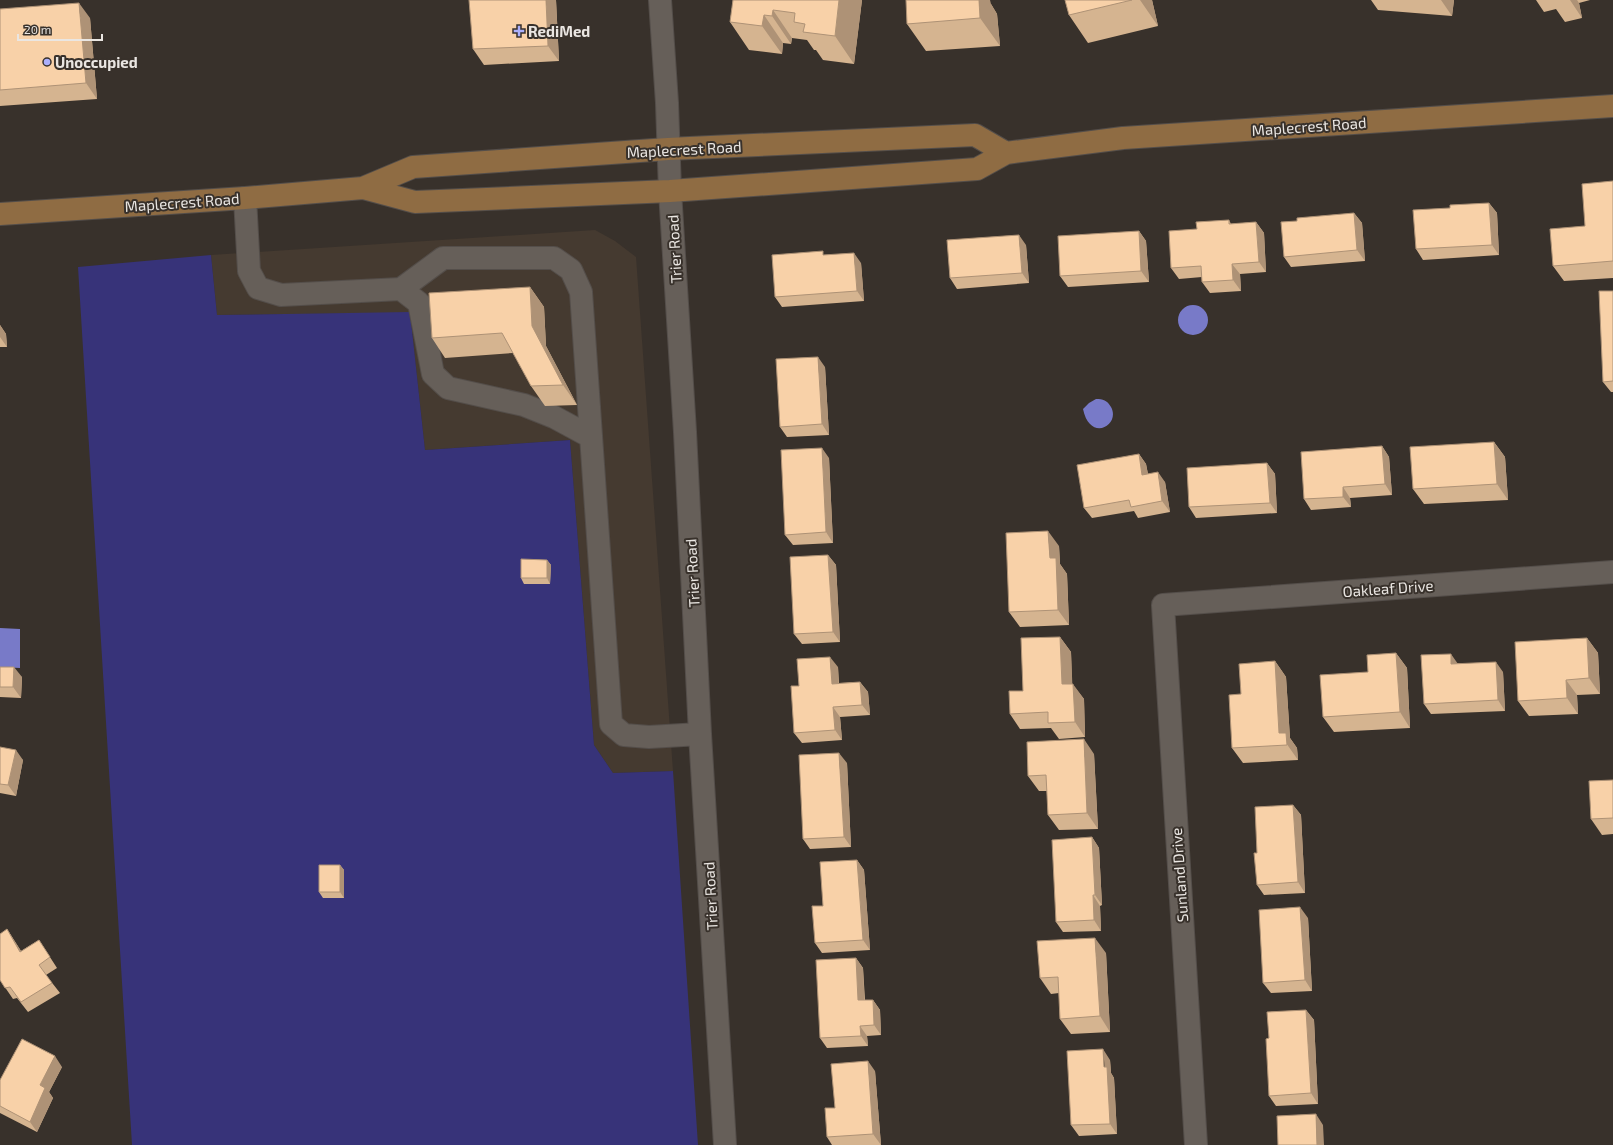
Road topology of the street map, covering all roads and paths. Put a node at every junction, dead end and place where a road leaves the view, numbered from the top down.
1 (660, 0) edge
2 (1613, 106) edge
3 (668, 149) junction
4 (1006, 152) junction
5 (363, 188) junction
6 (670, 191) junction
7 (245, 198) junction
8 (0, 214) edge
9 (402, 289) junction
10 (591, 437) junction
11 (1613, 572) edge
12 (1163, 605) joint
13 (700, 734) junction
14 (725, 1145) edge
15 (1196, 1145) edge

1 - 3 street, Trier Road
2 - 4 main road, Maplecrest Road
3 - 4 main road, Maplecrest Road
3 - 5 main road, Maplecrest Road
3 - 6 street, Trier Road
4 - 6 main road, Maplecrest Road
5 - 6 main road, Maplecrest Road
5 - 7 main road, Maplecrest Road
6 - 13 street, Trier Road
7 - 8 main road, Maplecrest Road
7 - 9 street
9 - 10 street
9 - 10 street
10 - 13 street
11 - 12 street, Oakleaf Drive
12 - 15 street, Sunland Drive
13 - 14 street, Trier Road

